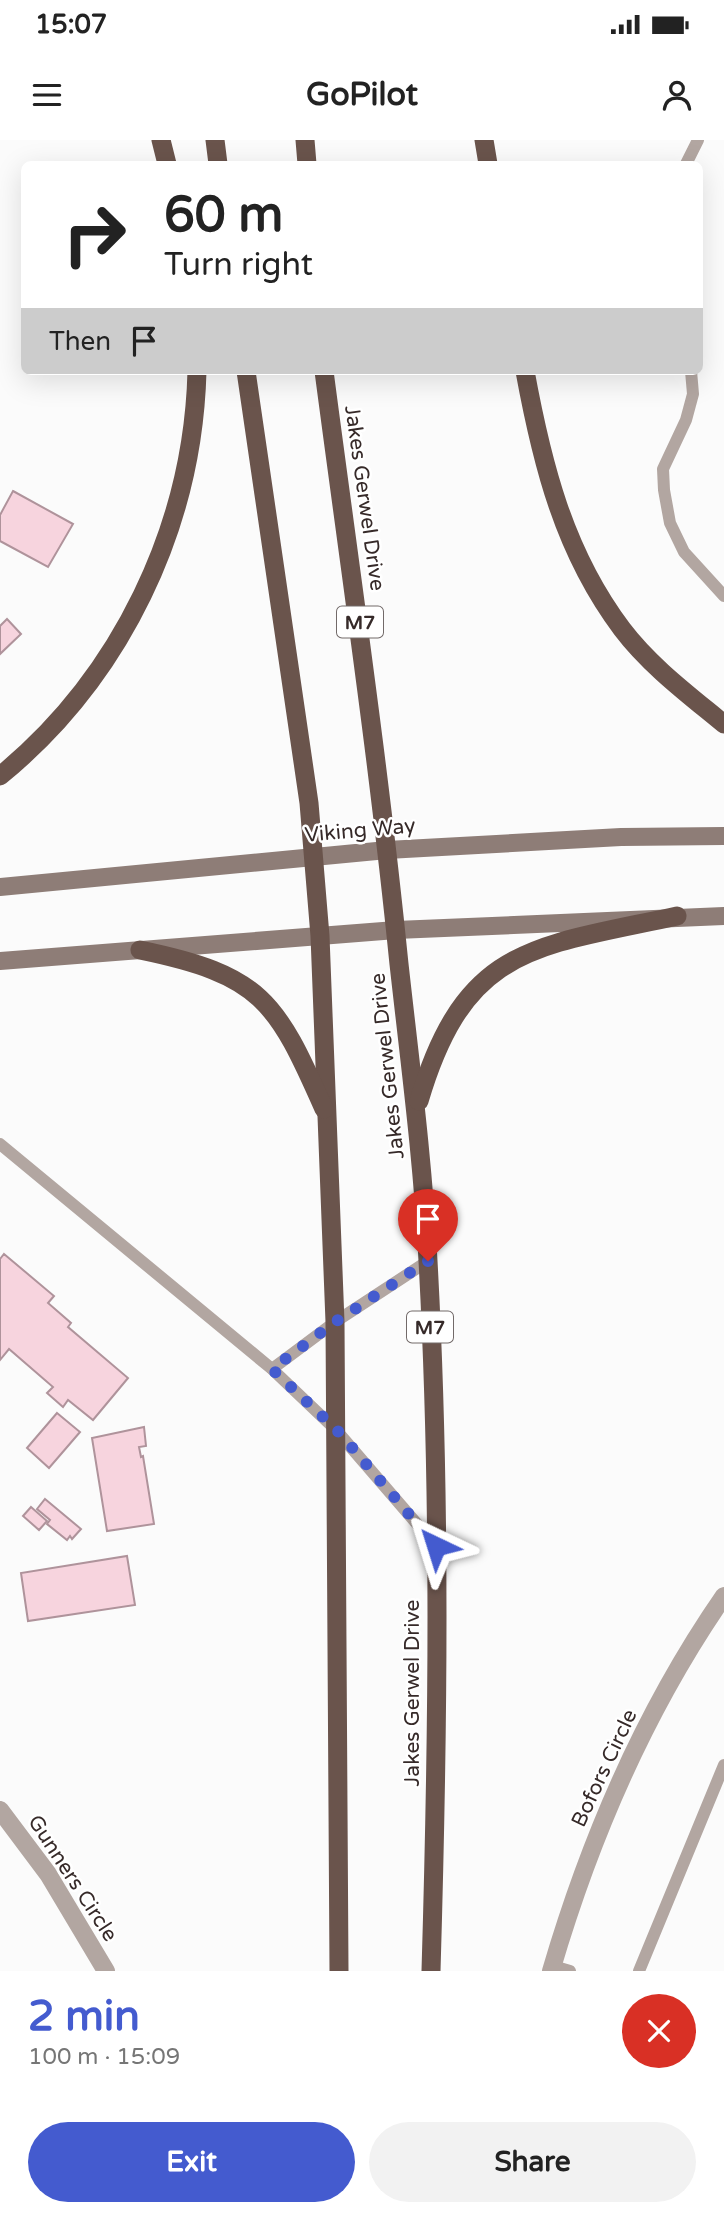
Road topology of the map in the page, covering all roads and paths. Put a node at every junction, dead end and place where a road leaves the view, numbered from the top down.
1 (161, 140) edge
2 (215, 140) edge
3 (305, 140) edge
4 (484, 140) edge
5 (698, 140) edge
6 (166, 161) edge
7 (218, 161) edge
8 (307, 161) edge
9 (488, 161) edge
10 (688, 161) edge
11 (197, 375) edge
12 (247, 375) edge
13 (325, 375) edge
14 (525, 375) edge
15 (691, 375) edge
16 (724, 596) edge
17 (724, 724) edge
18 (0, 776) edge
19 (724, 836) edge
20 (387, 850) junction
21 (314, 856) junction
22 (0, 887) edge
23 (677, 916) junction
24 (724, 916) edge
25 (396, 930) junction
26 (320, 936) junction
27 (140, 950) junction
28 (0, 961) edge
29 (417, 1109) junction
30 (329, 1120) junction
31 (0, 1144) edge
32 (428, 1261) junction
33 (335, 1322) junction
34 (272, 1369) junction
35 (337, 1430) junction
36 (436, 1546) junction
37 (724, 1596) edge
38 (724, 1765) edge
39 (0, 1810) edge
40 (558, 1969) edge
41 (106, 1971) edge
42 (339, 1971) edge
43 (430, 1971) edge
44 (639, 1971) edge

1 - 6 highway
2 - 7 highway
3 - 8 highway
4 - 9 highway
5 - 10 lane
11 - 18 highway
12 - 21 highway
13 - 20 highway, Jakes Gerwel Drive / M7
14 - 17 highway
15 - 16 lane
19 - 20 main road, Viking Way
20 - 21 main road, Viking Way
20 - 25 highway, Jakes Gerwel Drive / M7
21 - 22 main road, Viking Way
21 - 26 highway
23 - 24 main road
23 - 25 main road
23 - 29 highway
25 - 26 main road
25 - 29 highway, Jakes Gerwel Drive / M7
26 - 27 main road
26 - 30 highway
27 - 28 main road
27 - 30 highway
29 - 32 highway, Jakes Gerwel Drive / M7
30 - 33 highway
31 - 34 lane
32 - 33 lane
32 - 36 highway, Jakes Gerwel Drive / M7
33 - 34 lane
33 - 35 highway
34 - 35 lane
35 - 36 lane
35 - 42 highway
36 - 43 highway, Jakes Gerwel Drive / M7
37 - 40 street, Bofors Circle
38 - 44 lane
39 - 41 street, Gunners Circle

